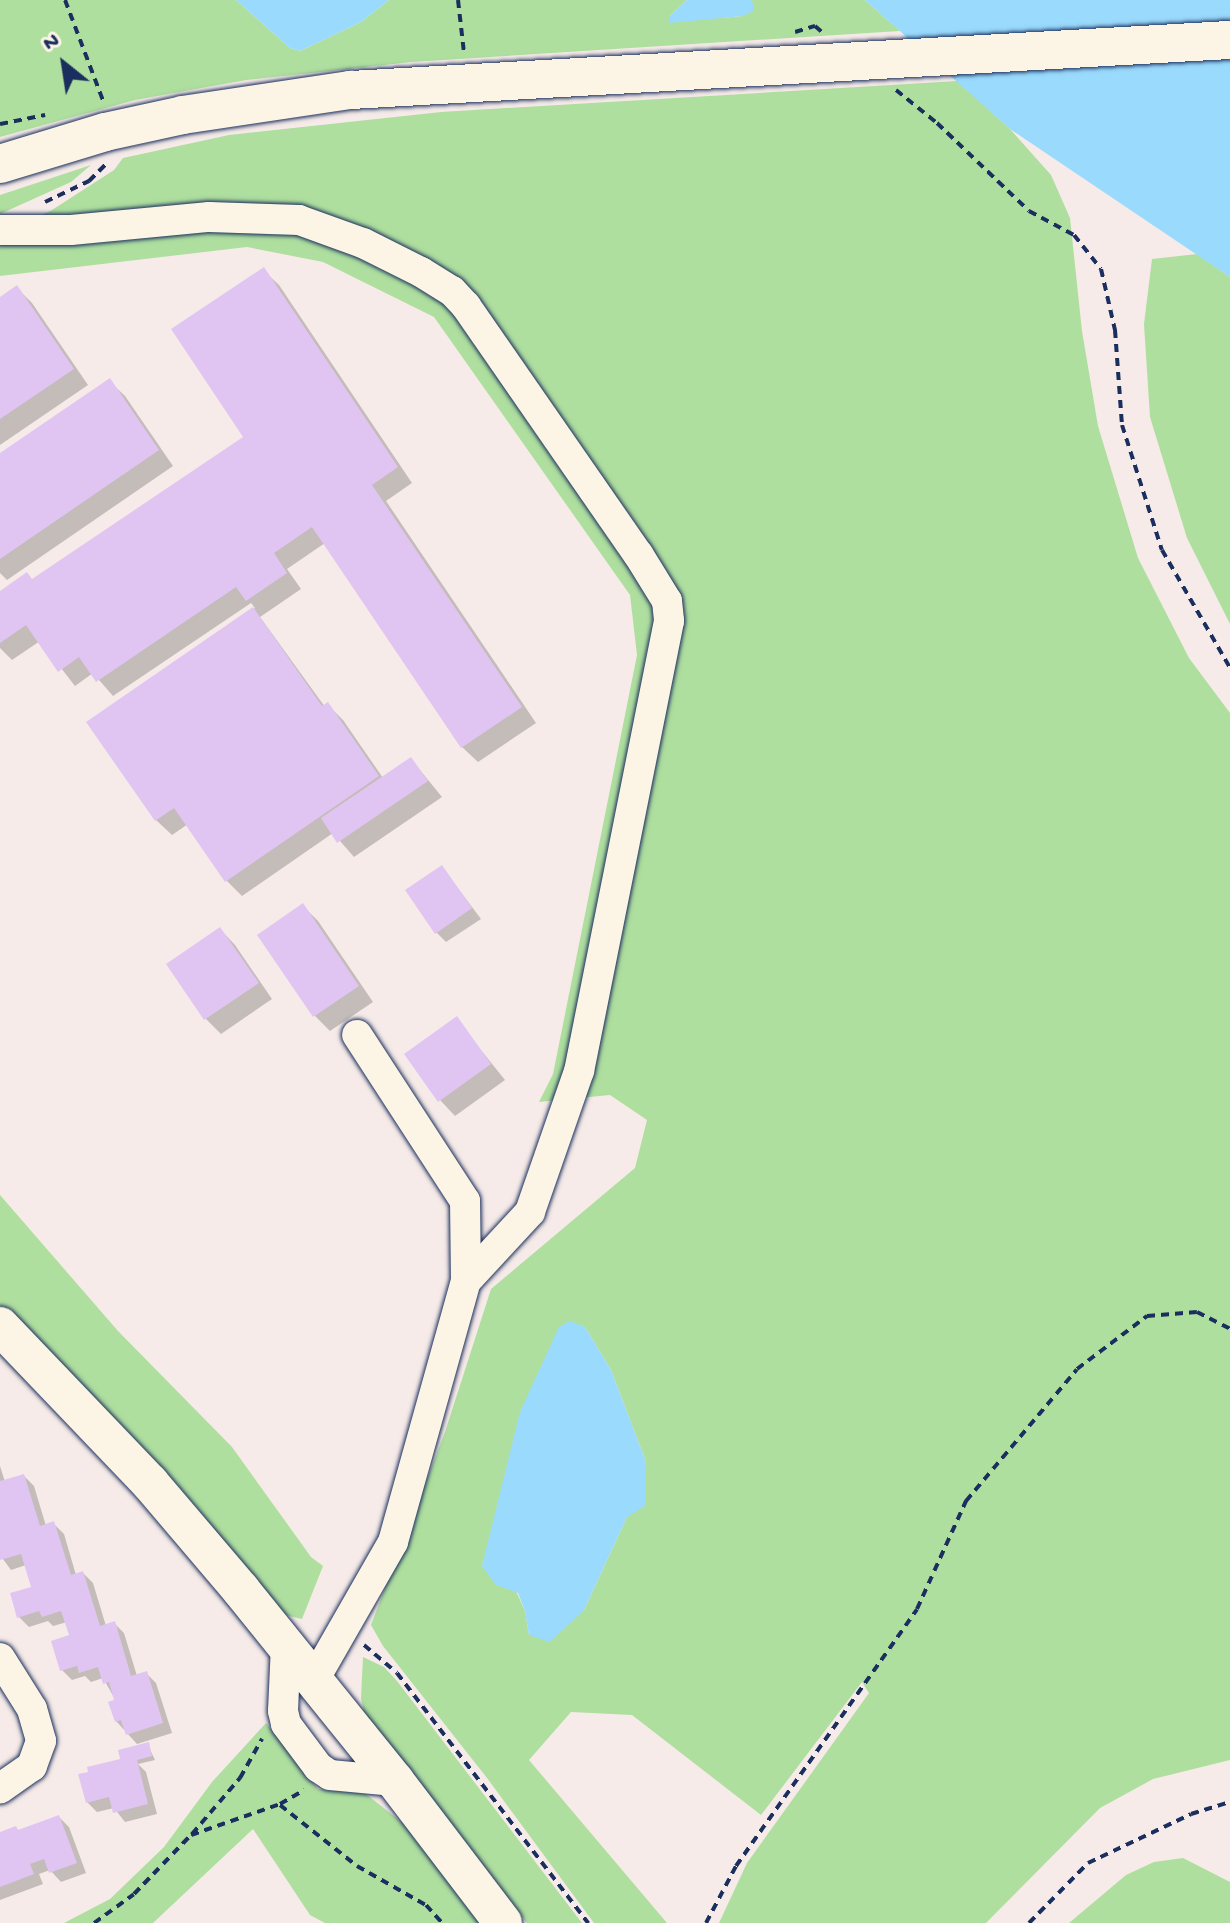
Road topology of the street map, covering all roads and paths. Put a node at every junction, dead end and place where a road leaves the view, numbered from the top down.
1 (65, 0) edge
2 (458, 0) edge
3 (792, 33) dead end
4 (827, 36) dead end
5 (1230, 40) edge
6 (464, 53) dead end
7 (888, 84) dead end
8 (104, 103) dead end
9 (0, 164) edge
10 (0, 230) edge
11 (1230, 668) edge
12 (357, 1035) dead end
13 (466, 1281) junction
14 (0, 1326) edge
15 (1230, 1329) edge
16 (340, 1638) junction
17 (286, 1645) junction
18 (0, 1658) edge
19 (314, 1680) junction
20 (283, 1711) junction
21 (330, 1775) junction
22 (395, 1781) junction
23 (0, 1788) edge
24 (1230, 1802) edge
25 (280, 1804) junction
26 (191, 1835) junction
27 (94, 1923) edge
28 (442, 1923) edge
29 (503, 1923) edge
30 (588, 1923) edge
31 (706, 1923) edge
32 (1029, 1923) edge

1 - 8 path
2 - 6 path
3 - 4 path
5 - 9 main road, bridge
7 - 11 path
10 - 13 street
12 - 13 street
13 - 16 street
14 - 17 main road
15 - 31 path
16 - 19 street
16 - 30 path
17 - 19 main road
17 - 20 street
18 - 23 street
19 - 22 main road
20 - 21 street
20 - 26 path
21 - 22 street
21 - 25 path
22 - 29 main road
24 - 32 path
25 - 26 path
25 - 28 path
26 - 27 path

